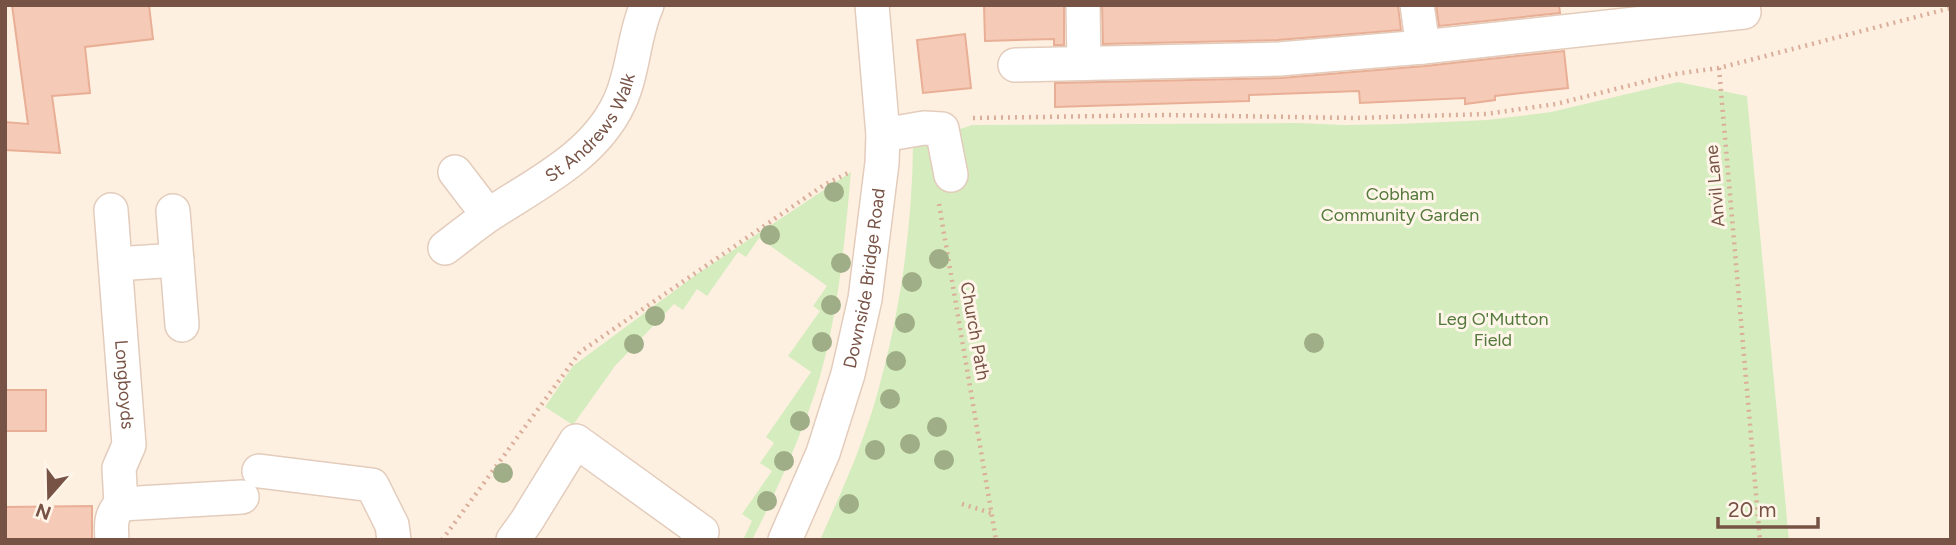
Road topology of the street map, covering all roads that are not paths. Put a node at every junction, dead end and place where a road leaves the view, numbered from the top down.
1 (647, 5) edge
2 (872, 5) edge
3 (1083, 5) edge
4 (1417, 5) edge
5 (1744, 12) dead end
6 (1423, 47) junction
7 (1084, 63) junction
8 (1015, 65) dead end
9 (882, 149) junction
10 (455, 172) dead end
11 (944, 183) road end
12 (111, 210) dead end
13 (173, 211) dead end
14 (488, 215) junction
15 (445, 248) dead end
16 (177, 260) junction
17 (116, 264) junction
18 (182, 325) dead end
19 (121, 504) junction
20 (112, 540) edge
21 (394, 540) edge
22 (513, 540) edge
23 (697, 540) edge
24 (785, 540) edge

1 - 14 street, St Andrews Walk
2 - 9 street, Downside Bridge Road
3 - 7 street
4 - 6 street
5 - 6 street
6 - 7 street
7 - 8 street
9 - 11 street
9 - 24 street, Downside Bridge Road
10 - 14 street
12 - 17 street, Longboyds
13 - 16 street
14 - 15 street, St Andrews Walk
16 - 17 street
16 - 18 street
17 - 19 street, Longboyds
19 - 20 street, Longboyds
19 - 21 street
22 - 23 street

